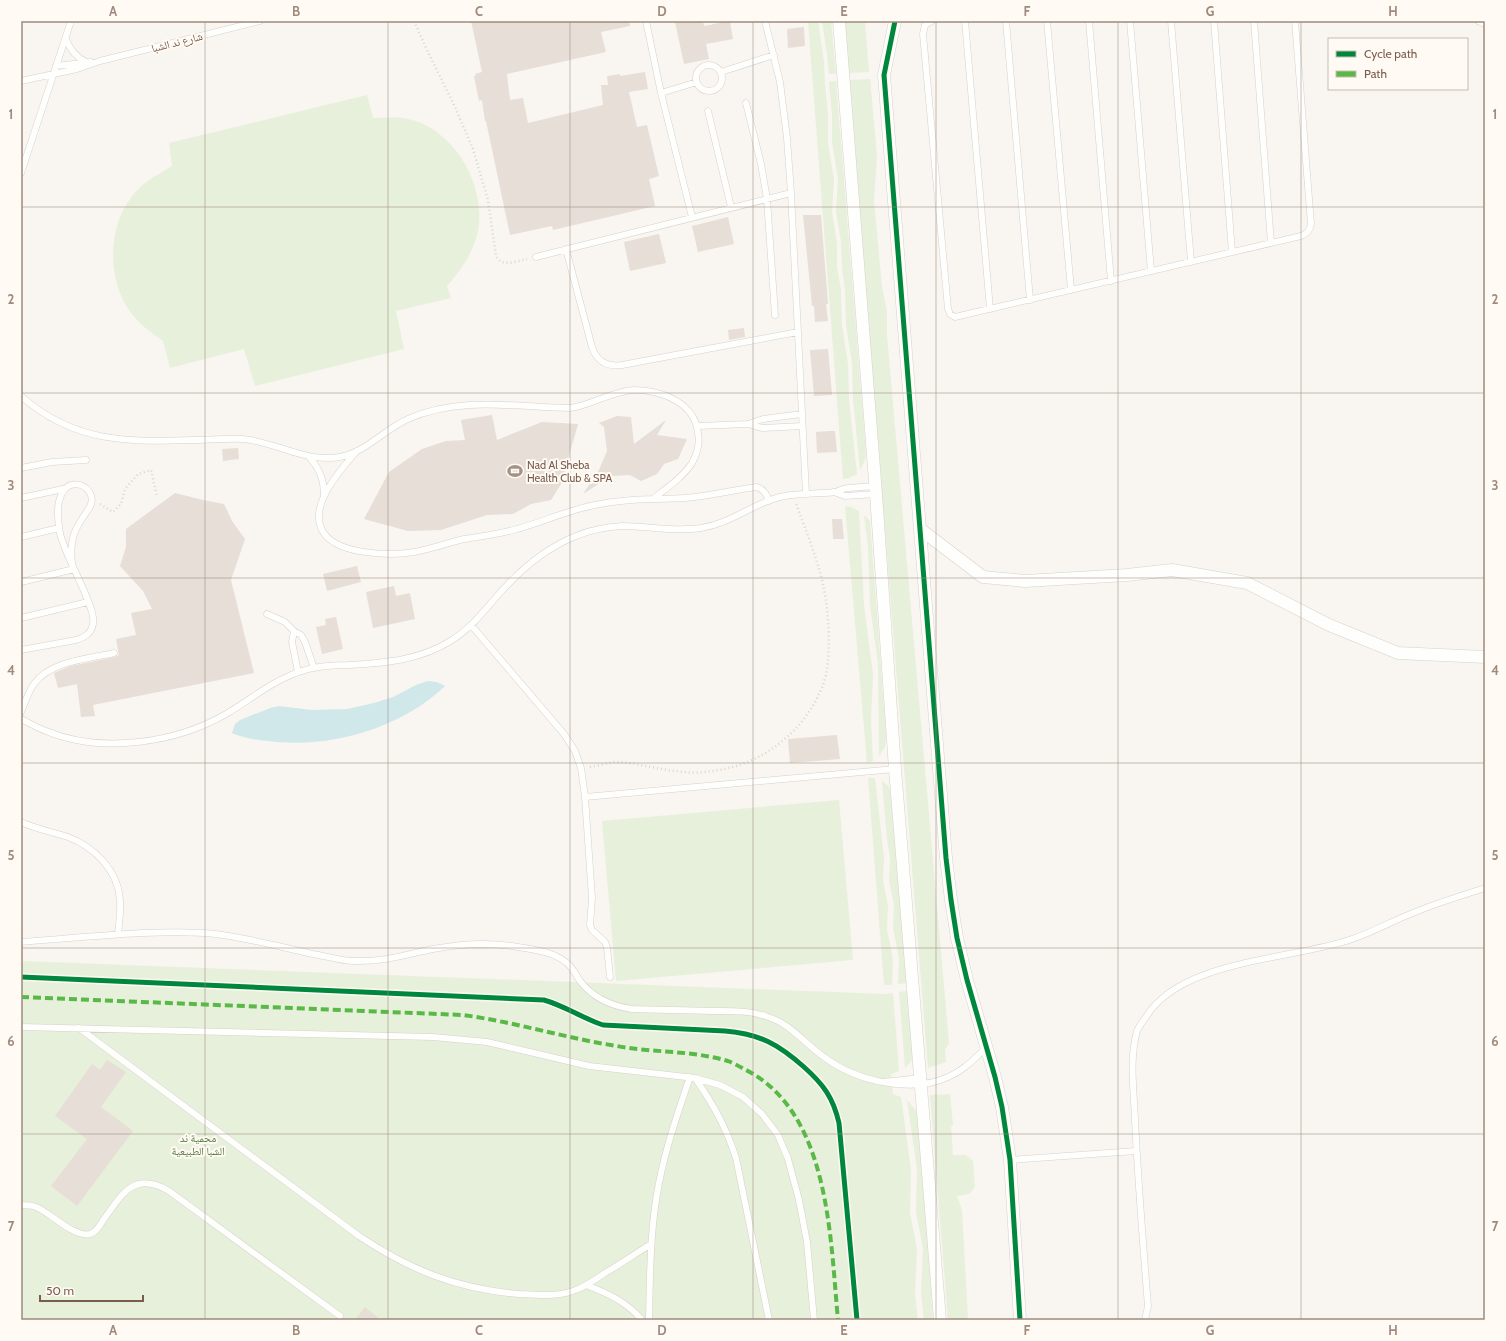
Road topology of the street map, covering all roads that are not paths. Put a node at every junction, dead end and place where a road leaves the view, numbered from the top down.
1 (71, 21) edge
2 (260, 21) edge
3 (646, 21) edge
4 (765, 21) edge
5 (839, 21) edge
6 (895, 21) edge
7 (932, 21) edge
8 (965, 21) edge
9 (1006, 21) edge
10 (1047, 21) edge
11 (1089, 21) edge
12 (1130, 21) edge
13 (1171, 21) edge
14 (1214, 21) edge
15 (1254, 21) edge
16 (1295, 21) edge
17 (1478, 21) edge
18 (1485, 24) edge
19 (66, 39) junction
20 (774, 55) junction
21 (86, 62) junction
22 (94, 62) junction
23 (56, 66) junction
24 (721, 72) junction
25 (54, 74) junction
26 (21, 81) edge
27 (697, 82) junction
28 (661, 93) junction
29 (746, 102) dead end
30 (708, 111) dead end
31 (21, 173) edge
32 (791, 193) junction
33 (767, 199) junction
34 (732, 208) junction
35 (692, 217) junction
36 (1271, 243) junction
37 (566, 250) junction
38 (1232, 252) junction
39 (536, 257) road end
40 (1191, 262) junction
41 (1151, 271) junction
42 (1111, 281) junction
43 (1071, 290) junction
44 (1030, 300) junction
45 (990, 309) junction
46 (775, 315) dead end
47 (798, 332) junction
48 (21, 396) edge
49 (802, 414) junction
50 (748, 424) junction
51 (698, 426) junction
52 (802, 426) junction
53 (356, 452) junction
54 (309, 457) junction
55 (86, 460) dead end
56 (21, 468) edge
57 (64, 489) junction
58 (876, 490) junction
59 (806, 494) junction
60 (21, 498) edge
61 (324, 498) junction
62 (654, 498) junction
63 (769, 501) junction
64 (59, 528) junction
65 (920, 529) junction
66 (21, 537) edge
67 (73, 566) junction
68 (21, 582) edge
69 (88, 602) junction
70 (267, 614) dead end
71 (21, 618) edge
72 (471, 625) junction
73 (294, 631) junction
74 (21, 650) edge
75 (114, 653) dead end
76 (1485, 657) edge
77 (314, 668) junction
78 (298, 672) junction
79 (21, 712) edge
80 (21, 719) edge
81 (895, 769) junction
82 (585, 797) junction
83 (21, 822) edge
84 (1485, 888) edge
85 (118, 934) junction
86 (21, 942) edge
87 (610, 977) dead end
88 (21, 1027) edge
89 (79, 1028) junction
90 (986, 1048) junction
91 (692, 1078) junction
92 (921, 1081) junction
93 (1136, 1151) junction
94 (1010, 1160) junction
95 (21, 1205) edge
96 (651, 1244) junction
97 (586, 1285) junction
98 (340, 1316) dead end
99 (642, 1320) edge
100 (649, 1320) edge
101 (769, 1320) edge
102 (814, 1320) edge
103 (940, 1320) edge
104 (1020, 1320) edge
105 (1145, 1320) edge

1 - 19 lane
2 - 22 lane, شارع ند الشبا
3 - 28 lane
4 - 20 lane
5 - 58 street
6 - 65 street
7 - 45 lane
8 - 45 lane
9 - 44 lane
10 - 43 lane
11 - 42 lane
12 - 41 lane
13 - 40 lane
14 - 38 lane
15 - 36 lane
16 - 36 lane
17 - 18 lane
19 - 21 lane
19 - 23 lane
20 - 24 lane
20 - 32 lane
21 - 22 lane, شارع ند الشبا
21 - 23 lane, شارع ند الشبا
22 - 25 lane, شارع ند الشبا
23 - 25 lane
24 - 27 lane
24 - 27 lane
25 - 26 lane, شارع ند الشبا
25 - 31 lane
27 - 28 lane
28 - 35 lane
29 - 33 lane
30 - 34 lane
32 - 33 lane
32 - 47 lane
33 - 34 lane
33 - 46 lane
34 - 35 lane
35 - 37 lane
36 - 38 lane
37 - 39 lane
37 - 47 lane
38 - 40 lane
40 - 41 lane
41 - 42 lane
42 - 43 lane
43 - 44 lane
44 - 45 lane
47 - 49 lane
48 - 54 lane
49 - 50 lane
49 - 52 lane
50 - 51 lane
50 - 52 lane
51 - 53 lane
51 - 62 lane
52 - 59 lane
53 - 54 lane
53 - 61 lane
54 - 61 lane
55 - 56 lane
57 - 60 lane
57 - 64 lane
57 - 67 lane
58 - 59 lane
58 - 81 street
59 - 63 lane
61 - 62 lane
62 - 63 lane
63 - 72 lane
64 - 66 lane
64 - 67 lane
65 - 76 street
65 - 90 street
67 - 68 lane
67 - 69 lane
69 - 71 lane
69 - 74 lane
70 - 73 lane
72 - 77 lane
72 - 82 lane
73 - 77 lane
73 - 78 lane
75 - 79 lane
77 - 78 lane
78 - 80 lane
81 - 82 lane
81 - 92 street
82 - 87 lane
83 - 85 lane
84 - 93 lane
85 - 86 lane
85 - 92 lane
88 - 89 lane
89 - 91 lane
89 - 97 lane
90 - 92 lane
90 - 94 street
91 - 96 lane
91 - 101 lane
91 - 102 lane
92 - 103 street
93 - 94 lane
93 - 105 lane
94 - 104 street
95 - 98 lane
96 - 97 lane
96 - 100 lane
97 - 99 lane

